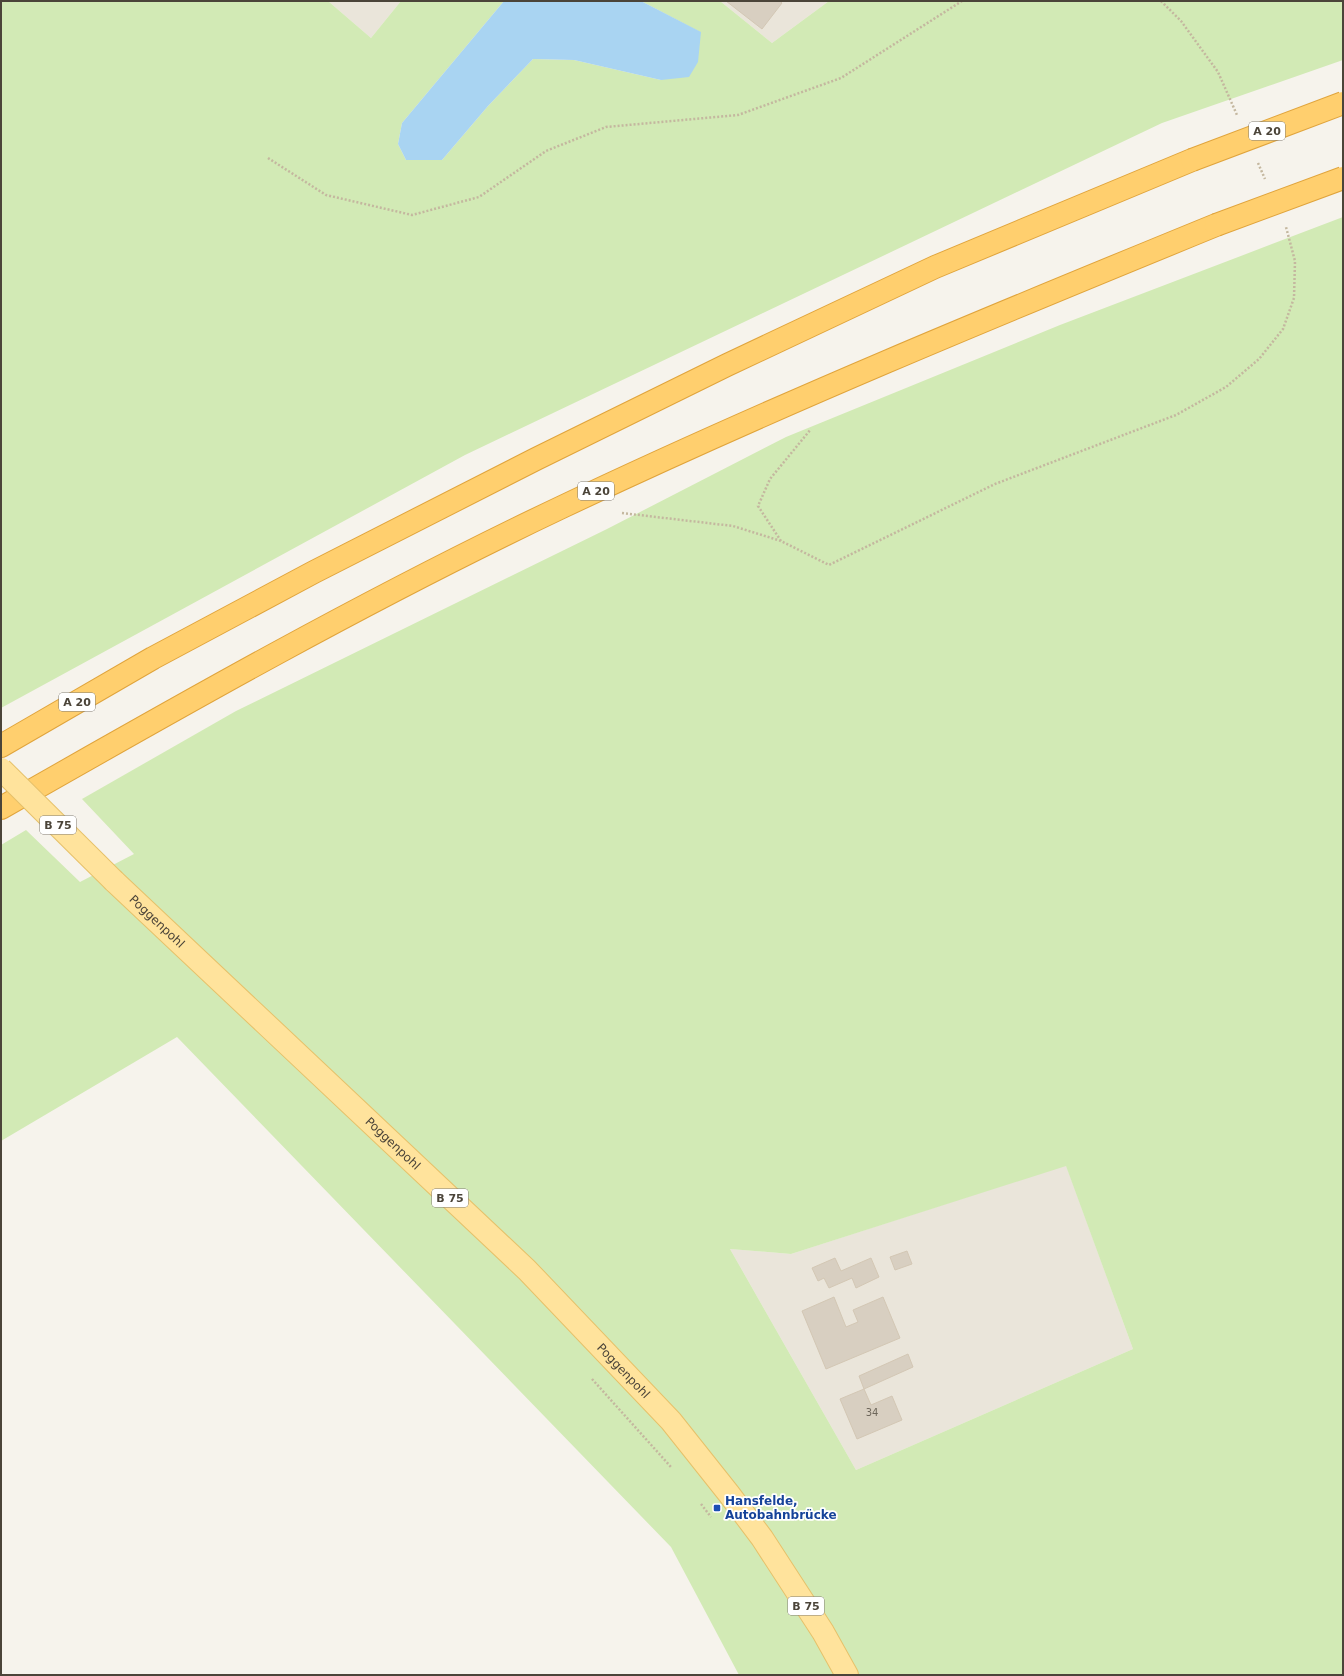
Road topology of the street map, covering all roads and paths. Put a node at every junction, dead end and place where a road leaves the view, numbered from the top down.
1 (962, 1) edge
2 (1161, 1) edge
3 (1343, 103) edge
4 (1240, 122) dead end
5 (1255, 157) dead end
6 (268, 158) dead end
7 (1343, 178) edge
8 (1268, 185) dead end
9 (1283, 220) dead end
10 (811, 429) dead end
11 (622, 513) dead end
12 (781, 541) junction
13 (1, 746) edge
14 (1, 769) edge
15 (1, 808) edge
16 (697, 1499) dead end
17 (715, 1523) dead end
18 (847, 1675) edge

1 - 6 path
2 - 4 path
3 - 13 highway, A 20, bridge
5 - 8 path
7 - 15 highway, A 20, bridge
9 - 12 path
10 - 12 path
11 - 12 path
14 - 18 main road, Poggenpohl / B 75, bridge
16 - 17 path

